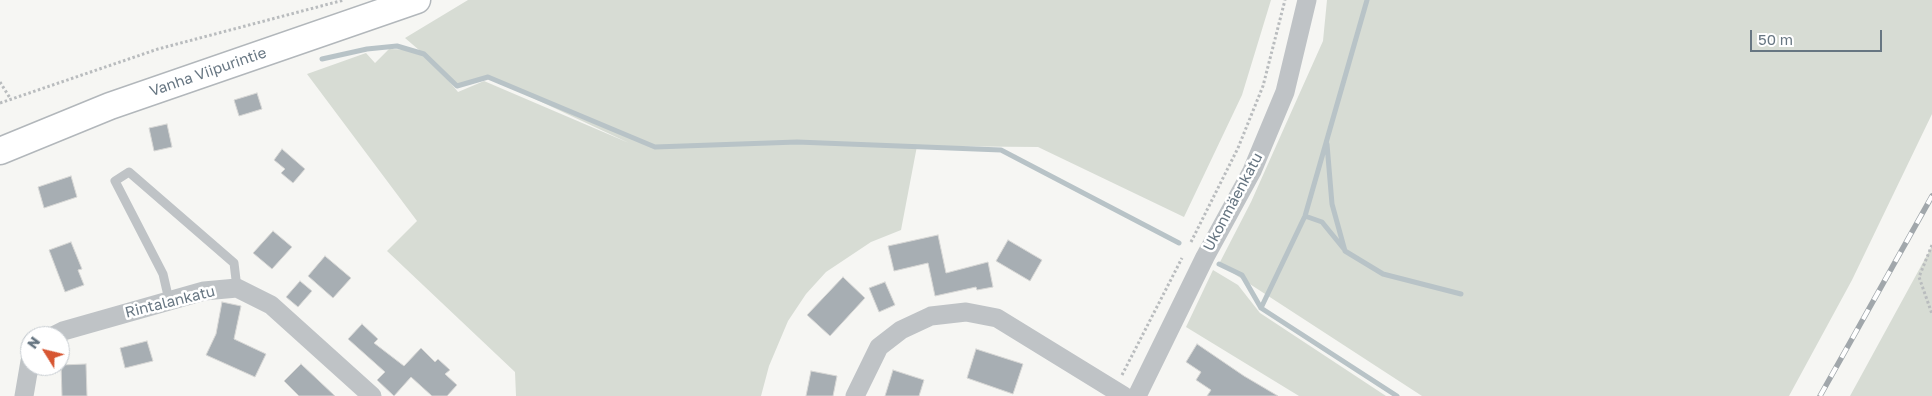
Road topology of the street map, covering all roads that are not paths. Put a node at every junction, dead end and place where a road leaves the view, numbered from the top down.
1 (417, 0) edge
2 (1307, 0) edge
3 (0, 151) edge
4 (237, 288) junction
5 (169, 300) junction
6 (70, 329) edge
7 (27, 376) edge
8 (1119, 393) edge
9 (24, 396) edge
10 (372, 396) edge
11 (855, 396) edge
12 (1137, 396) edge

1 - 3 street, Vanha Viipurintie
2 - 12 street, Ukonmäenkatu
4 - 5 street, Rintalankatu
4 - 5 lane
4 - 10 street, Rintalankatu
5 - 6 street, Rintalankatu
7 - 9 street
8 - 11 street

